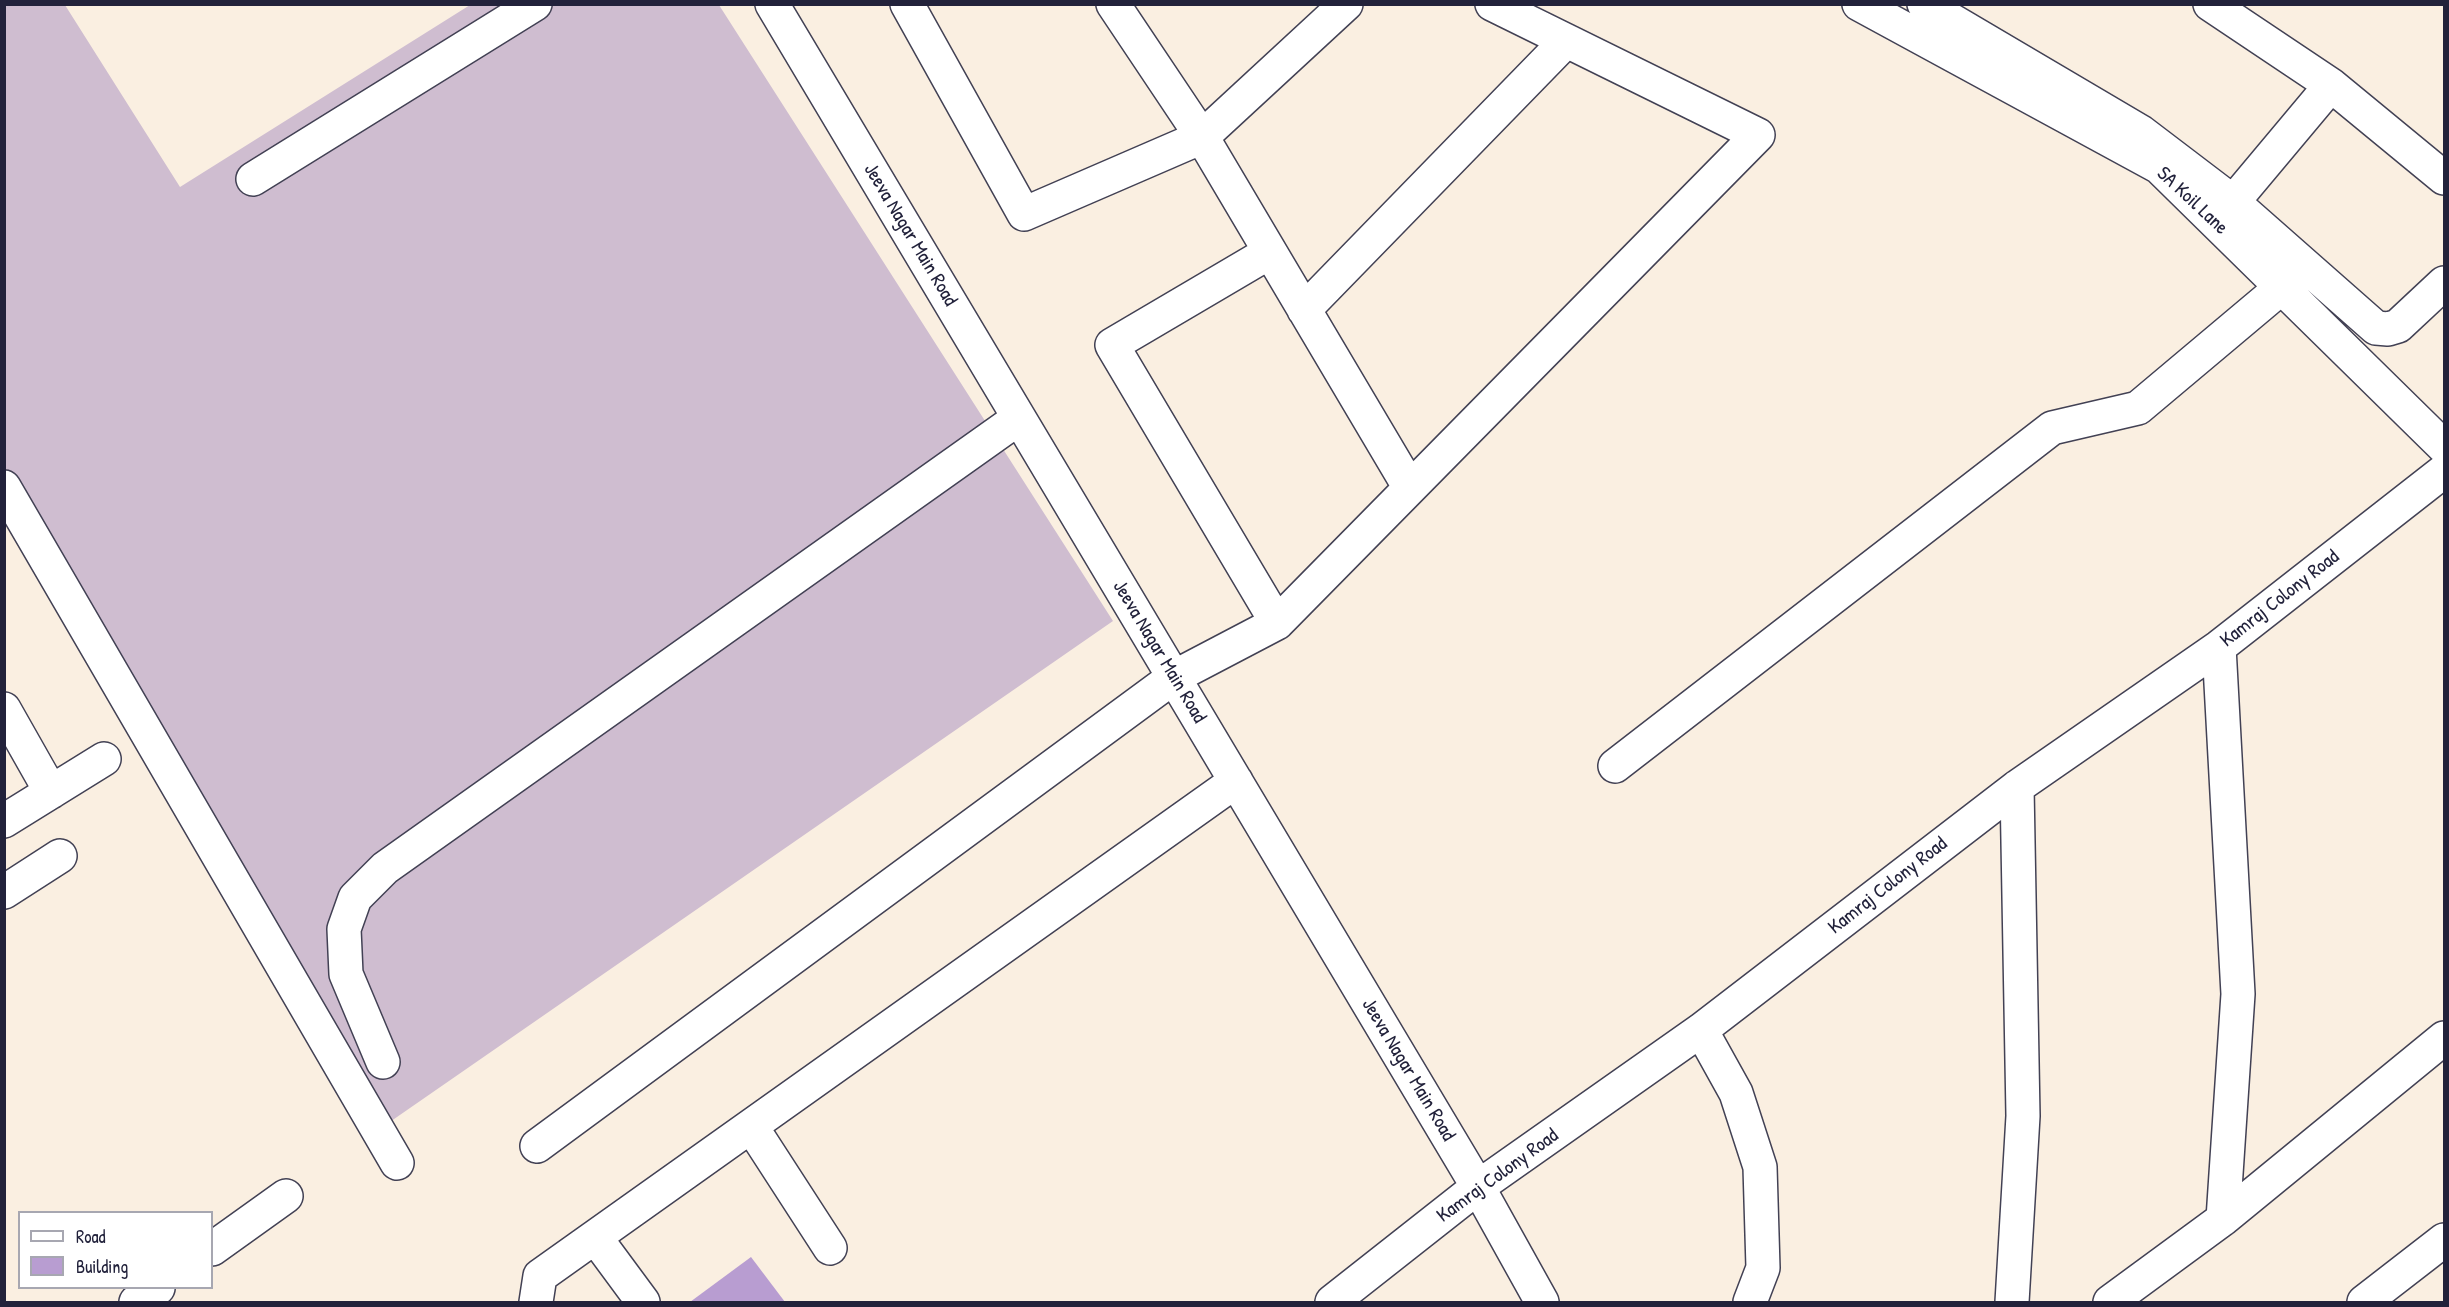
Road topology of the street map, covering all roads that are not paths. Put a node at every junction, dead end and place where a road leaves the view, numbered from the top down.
1 (535, 4) edge
2 (772, 4) edge
3 (907, 4) edge
4 (1113, 4) edge
5 (1346, 4) edge
6 (1492, 4) edge
7 (1859, 4) edge
8 (1924, 4) edge
9 (2210, 4) edge
10 (1566, 41) junction
11 (2331, 85) junction
12 (1202, 137) junction
13 (2445, 178) edge
14 (254, 179) dead end
15 (2233, 202) junction
16 (1270, 252) junction
17 (2445, 283) edge
18 (2282, 287) junction
19 (1304, 310) junction
20 (1019, 418) junction
21 (2445, 447) edge
22 (2445, 471) edge
23 (4, 487) edge
24 (1410, 488) junction
25 (1277, 623) junction
26 (2219, 647) junction
27 (1174, 677) junction
28 (4, 710) edge
29 (104, 759) dead end
30 (1615, 766) dead end
31 (1236, 781) junction
32 (2017, 787) junction
33 (51, 792) junction
34 (4, 821) edge
35 (60, 856) dead end
36 (4, 892) edge
37 (1701, 1030) junction
38 (2445, 1038) edge
39 (383, 1062) dead end
40 (751, 1126) junction
41 (537, 1146) dead end
42 (397, 1163) dead end
43 (1478, 1187) junction
44 (286, 1196) dead end
45 (2223, 1219) junction
46 (595, 1237) junction
47 (2445, 1240) edge
48 (213, 1248) edge
49 (830, 1248) dead end
50 (155, 1289) edge
51 (136, 1302) edge
52 (536, 1302) edge
53 (643, 1302) edge
54 (1332, 1302) edge
55 (1542, 1302) edge
56 (1750, 1302) edge
57 (2012, 1302) edge
58 (2110, 1302) edge
59 (2364, 1302) edge

1 - 14 street
2 - 20 street, Jeeva Nagar Main Road
3 - 12 street
4 - 12 street
5 - 12 street
6 - 10 street
7 - 18 street, SA Koil Lane
8 - 15 street
9 - 11 street
10 - 19 street
10 - 24 street
11 - 13 street
11 - 15 street
12 - 16 street
15 - 17 street
16 - 19 street
16 - 25 street
18 - 21 street, SA Koil Lane
18 - 30 street
19 - 24 street
20 - 27 street, Jeeva Nagar Main Road
20 - 39 street
22 - 26 street, Kamraj Colony Road
23 - 42 street
24 - 25 street
25 - 27 street
26 - 32 street, Kamraj Colony Road
26 - 45 street
27 - 31 street, Jeeva Nagar Main Road
27 - 41 street
28 - 33 street
29 - 33 street
31 - 40 street
31 - 43 street, Jeeva Nagar Main Road
32 - 37 street, Kamraj Colony Road
32 - 57 street
33 - 34 street
35 - 36 street
37 - 43 street, Kamraj Colony Road
37 - 56 street
38 - 45 street
40 - 46 street
40 - 49 street
43 - 54 street, Kamraj Colony Road
43 - 55 street, Jeeva Nagar Main Road
44 - 48 street
45 - 58 street
46 - 52 street
46 - 53 street
47 - 59 street
50 - 51 street

